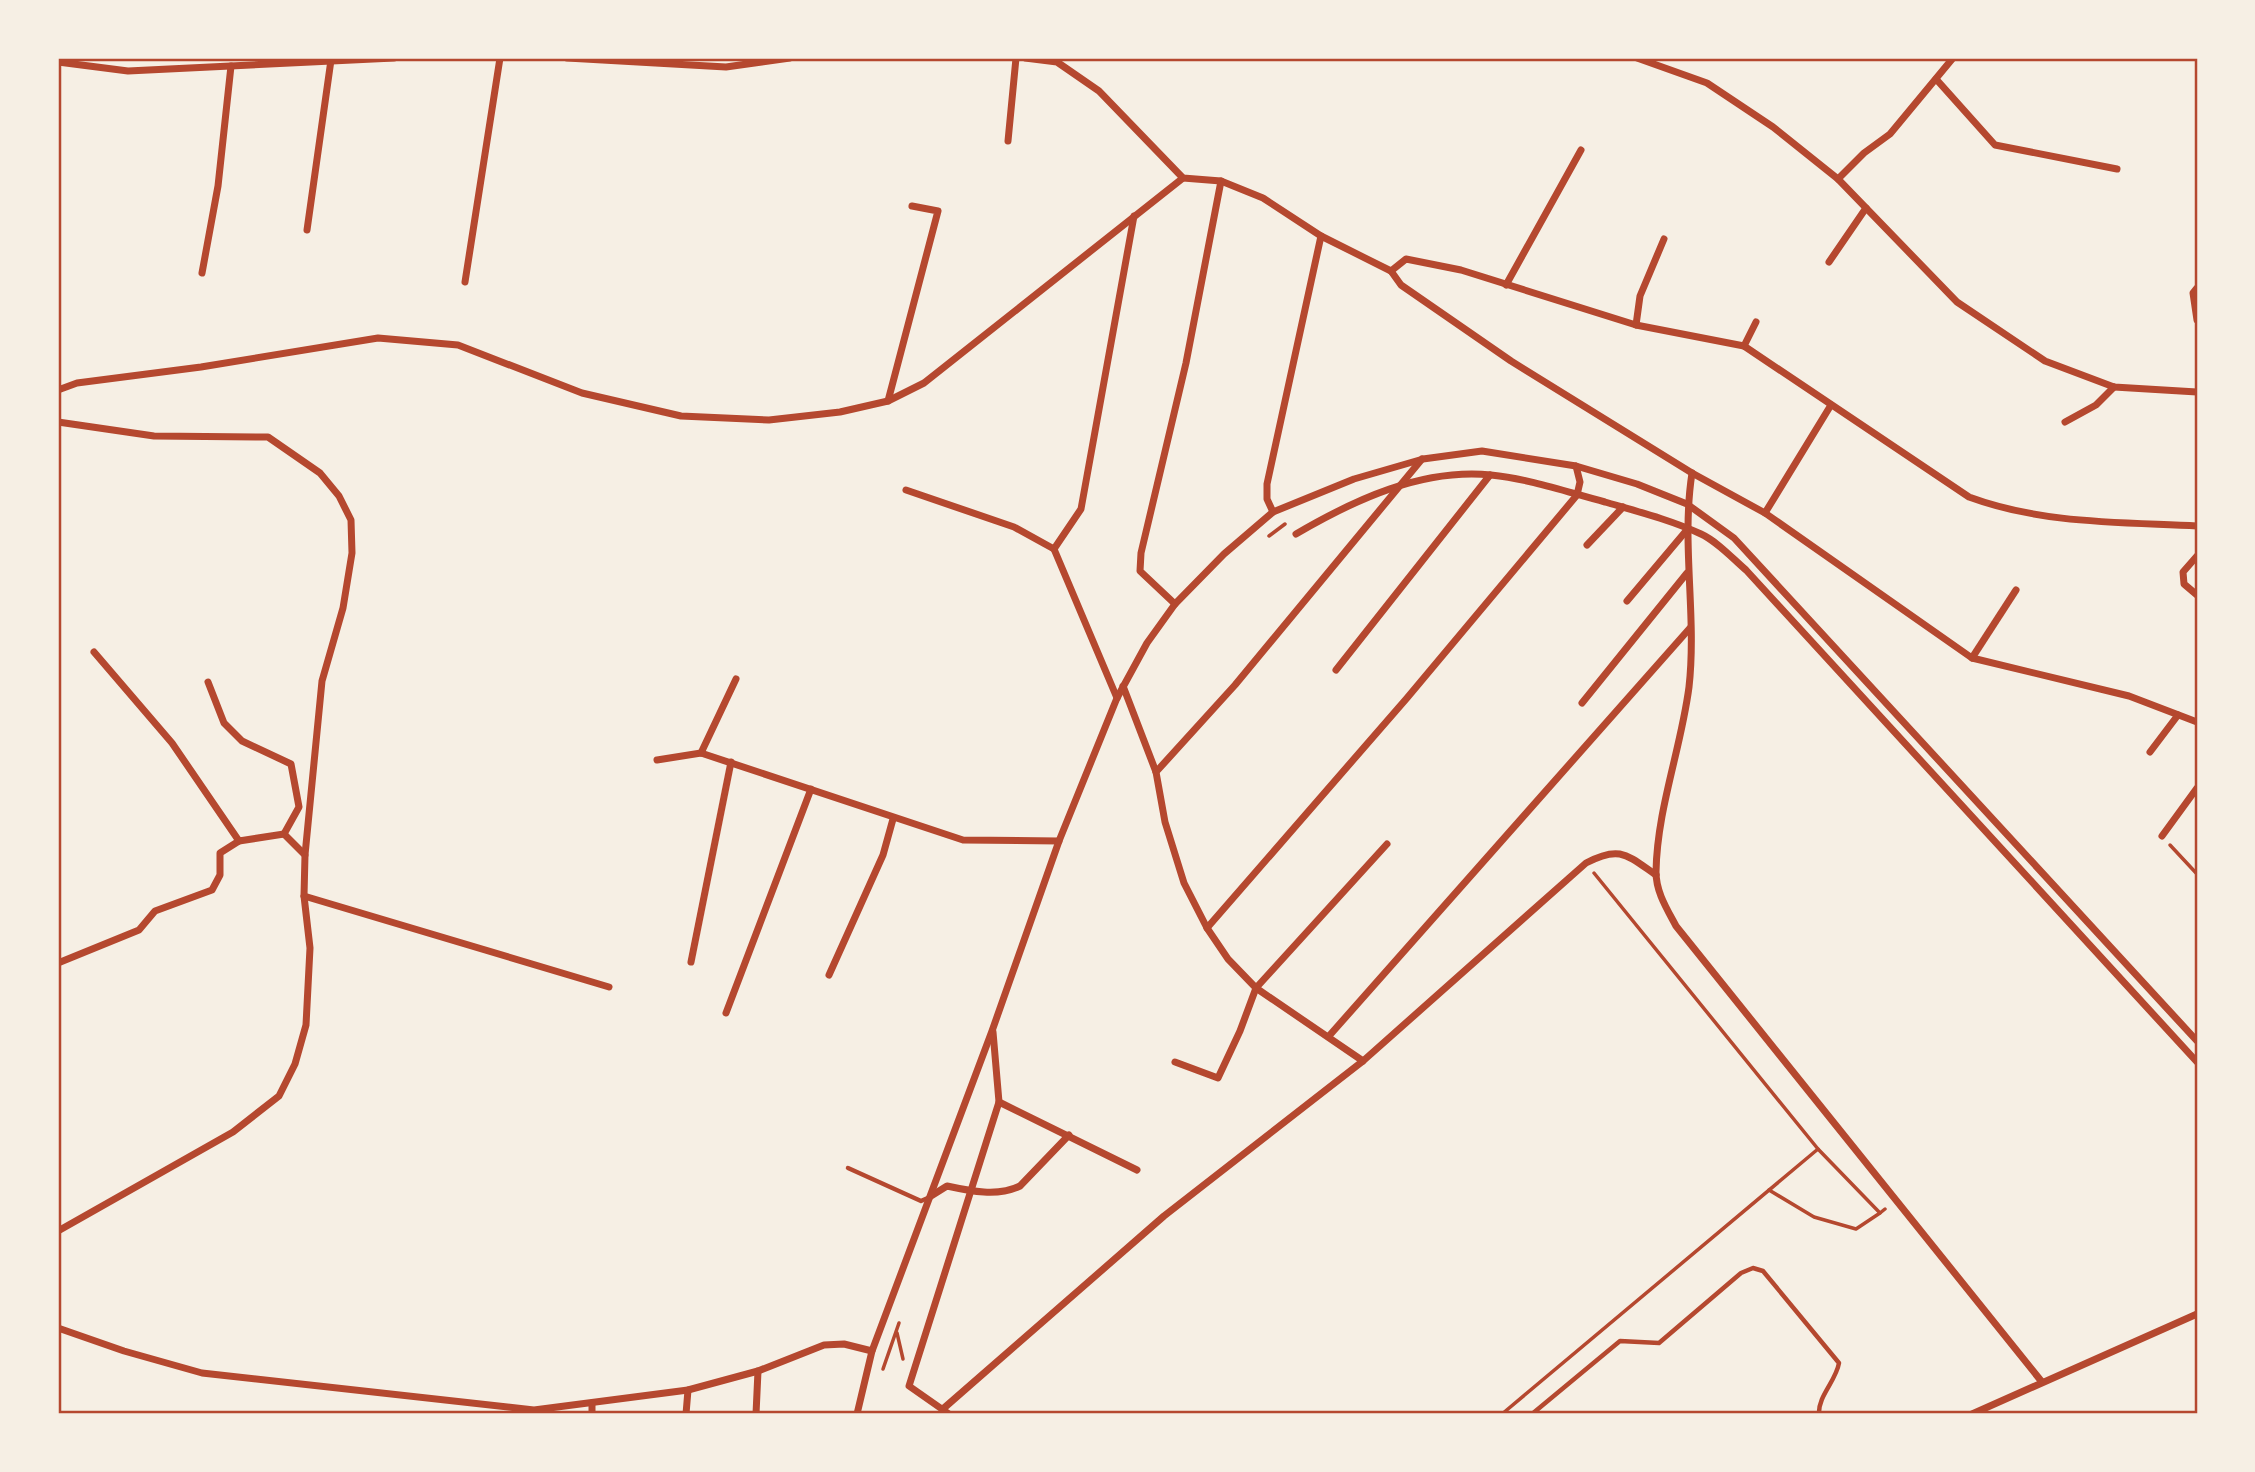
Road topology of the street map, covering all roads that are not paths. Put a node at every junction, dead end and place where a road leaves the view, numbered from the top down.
1 (394, 58) edge
2 (500, 58) edge
3 (567, 58) edge
4 (790, 58) edge
5 (1016, 58) edge
6 (1025, 58) edge
7 (1637, 58) edge
8 (1953, 58) edge
9 (331, 60) junction
10 (58, 62) edge
11 (231, 66) junction
12 (1936, 79) junction
13 (1008, 141) dead end
14 (1581, 150) dead end
15 (2117, 169) dead end
16 (1183, 178) junction
17 (1838, 179) junction
18 (1221, 181) junction
19 (912, 206) dead end
20 (1866, 208) junction
21 (1134, 216) junction
22 (307, 230) dead end
23 (1321, 236) junction
24 (1664, 239) dead end
25 (1829, 262) dead end
26 (1391, 271) junction
27 (202, 273) dead end
28 (465, 282) dead end
29 (1506, 285) junction
30 (2197, 288) edge
31 (2197, 320) edge
32 (1756, 323) dead end
33 (1636, 325) junction
34 (1744, 346) junction
35 (2114, 387) junction
36 (58, 390) edge
37 (2197, 392) edge
38 (888, 401) junction
39 (1831, 405) junction
40 (58, 422) edge
41 (2065, 422) dead end
42 (1423, 459) junction
43 (1576, 466) junction
44 (1692, 473) junction
45 (1490, 475) junction
46 (1398, 486) junction
47 (906, 490) dead end
48 (1577, 495) junction
49 (1687, 504) junction
50 (1623, 507) junction
51 (1273, 512) junction
52 (1765, 513) junction
53 (2197, 527) edge
54 (1686, 530) junction
55 (1296, 534) dead end
56 (1587, 545) dead end
57 (1054, 549) junction
58 (2197, 556) edge
59 (1688, 573) junction
60 (2016, 590) dead end
61 (2197, 595) edge
62 (1627, 601) dead end
63 (1175, 604) junction
64 (1690, 628) junction
65 (94, 652) dead end
66 (1972, 658) junction
67 (1335, 670) dead end
68 (736, 679) dead end
69 (208, 682) dead end
70 (1123, 686) junction
71 (1117, 698) junction
72 (1582, 703) dead end
73 (2178, 715) junction
74 (2197, 722) edge
75 (2150, 752) dead end
76 (701, 754) junction
77 (657, 760) dead end
78 (731, 762) junction
79 (1156, 772) junction
80 (2197, 788) edge
81 (811, 789) junction
82 (893, 819) junction
83 (284, 834) junction
84 (2162, 836) road end
85 (239, 841) junction
86 (1059, 841) junction
87 (1387, 844) dead end
88 (305, 855) junction
89 (1656, 874) junction
90 (304, 896) junction
91 (1207, 928) junction
92 (691, 962) dead end
93 (58, 963) edge
94 (829, 975) dead end
95 (610, 987) dead end
96 (1256, 988) junction
97 (726, 1013) dead end
98 (992, 1031) junction
99 (1329, 1036) junction
100 (2197, 1041) edge
101 (1175, 1062) dead end
102 (1363, 1062) junction
103 (2197, 1062) edge
104 (999, 1102) junction
105 (1069, 1135) junction
106 (848, 1168) dead end
107 (1137, 1170) dead end
108 (972, 1192) junction
109 (931, 1196) junction
110 (58, 1231) edge
111 (2197, 1314) edge
112 (58, 1328) edge
113 (872, 1351) junction
114 (758, 1371) junction
115 (2042, 1382) junction
116 (688, 1391) junction
117 (592, 1403) junction
118 (946, 1411) edge
119 (592, 1414) edge
120 (686, 1414) edge
121 (755, 1414) edge
122 (858, 1414) edge
123 (1532, 1414) edge
124 (1819, 1414) edge
125 (1972, 1414) edge

1 - 9 street
2 - 28 street
3 - 4 street
5 - 13 street
6 - 16 street
7 - 17 street
8 - 12 street
9 - 11 street
9 - 22 street
10 - 11 street
11 - 27 street
12 - 15 street
12 - 17 street
14 - 29 street
16 - 18 street
16 - 21 street
17 - 20 street
18 - 23 street
18 - 63 street
19 - 38 street
20 - 25 street
20 - 35 street
21 - 38 street
21 - 57 street
23 - 26 street
23 - 51 street
24 - 33 street
26 - 29 street
26 - 44 street
29 - 33 street
30 - 31 street
32 - 34 street
33 - 34 street
34 - 39 street
35 - 37 street
35 - 41 street
36 - 38 street
39 - 52 street
39 - 53 street
40 - 88 street
42 - 43 street
42 - 46 street
42 - 51 street
43 - 48 street
43 - 49 street
44 - 49 street
44 - 52 street
45 - 46 street
45 - 48 street
45 - 67 street
46 - 55 street
46 - 79 street
47 - 57 street
48 - 50 street
48 - 91 street
49 - 54 street
49 - 100 street
50 - 54 street
50 - 56 street
51 - 63 street
52 - 66 street
54 - 59 street
54 - 62 street
54 - 103 street
57 - 71 street
58 - 61 street
59 - 64 street
59 - 72 street
60 - 66 street
63 - 70 street
64 - 89 street
64 - 99 street
65 - 85 street
66 - 73 street
68 - 76 street
69 - 83 street
70 - 71 street
70 - 79 street
71 - 86 street
73 - 74 street
73 - 75 street
76 - 77 street
76 - 78 street
78 - 81 street
78 - 92 street
79 - 91 street
80 - 84 street
81 - 82 street
81 - 97 street
82 - 86 street
82 - 94 street
83 - 85 street
83 - 88 street
85 - 93 street
86 - 98 street
87 - 96 street
88 - 90 street
89 - 102 street
89 - 115 street
90 - 95 street
90 - 110 street
91 - 96 street
96 - 99 street
96 - 101 street
98 - 104 street
98 - 109 street
99 - 102 street
102 - 118 street
104 - 105 street
104 - 108 street
105 - 107 street
105 - 108 street
106 - 109 lane
108 - 109 street
108 - 118 street
109 - 113 street
111 - 115 street
112 - 117 street
113 - 114 street
113 - 122 street
114 - 116 street
114 - 121 street
115 - 125 street
116 - 117 street
116 - 120 street
117 - 119 street
123 - 124 lane

